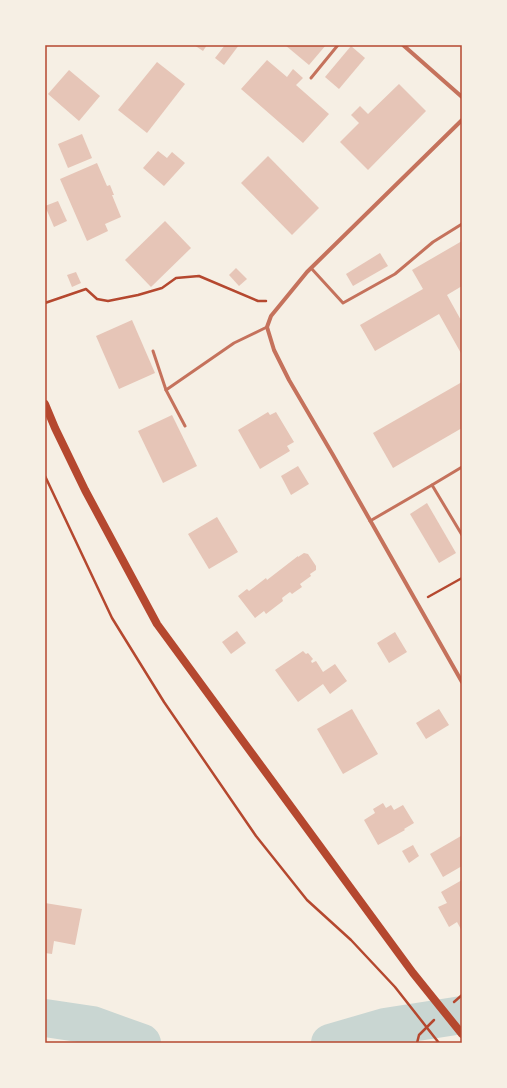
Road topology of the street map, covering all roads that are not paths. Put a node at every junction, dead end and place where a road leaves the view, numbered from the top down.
1 (338, 45) edge
2 (403, 45) edge
3 (311, 78) dead end
4 (462, 97) edge
5 (462, 120) edge
6 (462, 224) edge
7 (311, 268) junction
8 (267, 327) junction
9 (153, 351) dead end
10 (166, 390) junction
11 (45, 404) edge
12 (185, 426) dead end
13 (462, 467) edge
14 (432, 485) junction
15 (370, 521) junction
16 (462, 536) edge
17 (462, 682) edge
18 (462, 1034) edge

1 - 3 lane
2 - 4 street
5 - 7 street
6 - 7 lane
7 - 8 street
8 - 10 lane
8 - 15 street
9 - 10 lane
10 - 12 lane
11 - 18 main road
13 - 14 lane
14 - 15 lane
14 - 16 lane
15 - 17 street

